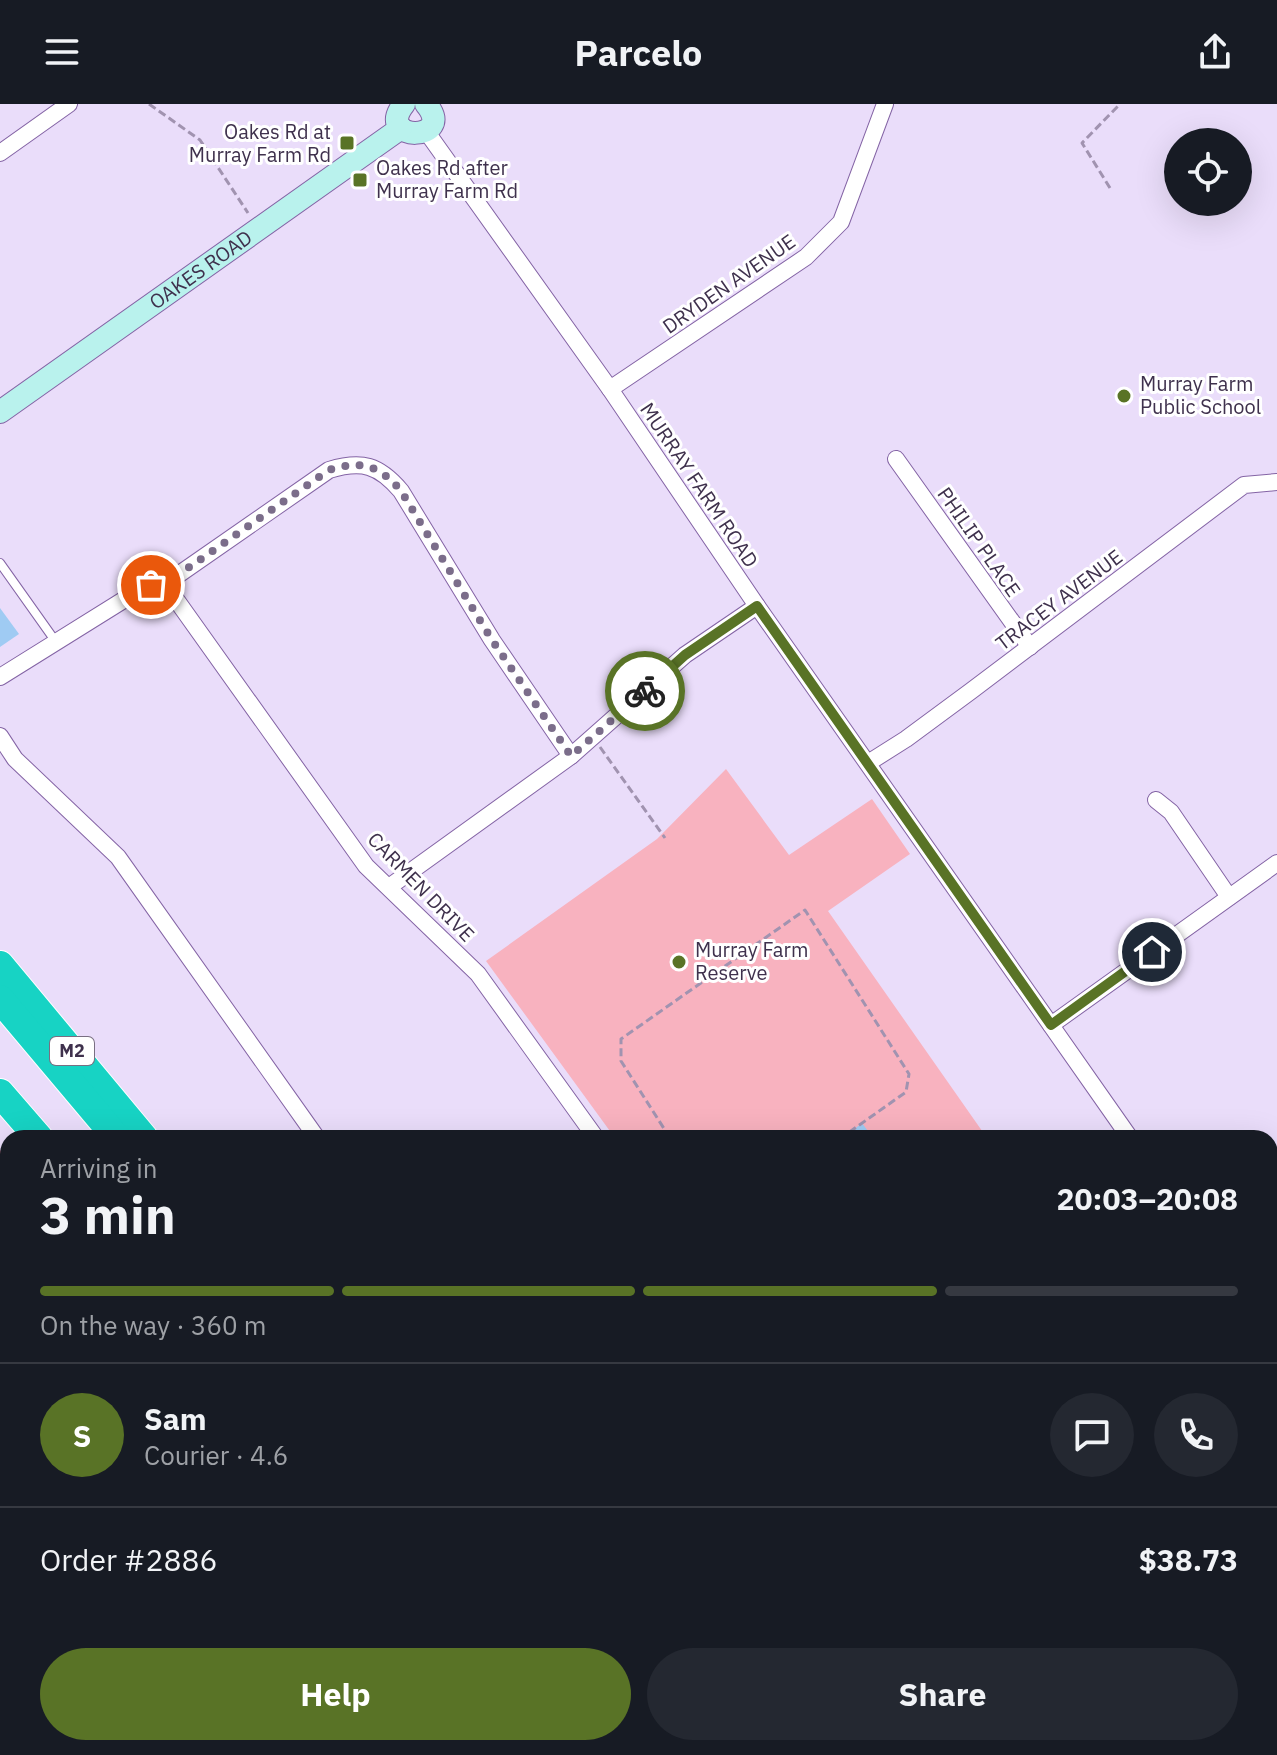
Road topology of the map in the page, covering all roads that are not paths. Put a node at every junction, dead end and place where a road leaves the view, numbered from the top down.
1 (69, 104) edge
2 (404, 104) edge
3 (885, 104) edge
4 (430, 105) edge
5 (401, 128) junction
6 (426, 131) junction
7 (0, 153) edge
8 (610, 389) junction
9 (0, 412) edge
10 (896, 459) dead end
11 (1277, 482) edge
12 (0, 563) edge
13 (165, 584) junction
14 (757, 606) junction
15 (56, 642) junction
16 (1030, 647) junction
17 (0, 677) edge
18 (0, 736) edge
19 (571, 756) junction
20 (868, 763) junction
21 (1156, 800) dead end
22 (1277, 863) edge
23 (389, 887) junction
24 (1229, 897) junction
25 (0, 965) edge
26 (0, 999) edge
27 (1051, 1025) junction
28 (0, 1093) edge
29 (0, 1114) edge
30 (15, 1130) edge
31 (32, 1130) edge
32 (110, 1130) edge
33 (137, 1130) edge
34 (311, 1130) edge
35 (590, 1130) edge
36 (1124, 1130) edge

1 - 7 street
2 - 5 main road
3 - 8 street, DRYDEN AVENUE
4 - 6 main road
5 - 6 main road
5 - 9 main road, OAKES ROAD
6 - 8 street, MURRAY FARM ROAD
8 - 14 street, MURRAY FARM ROAD
10 - 16 street, PHILIP PLACE
11 - 16 street, TRACEY AVENUE
12 - 15 lane
13 - 15 street
13 - 19 street
13 - 23 street, CARMEN DRIVE
14 - 19 street
14 - 20 street, MURRAY FARM ROAD
15 - 17 street
16 - 20 street, TRACEY AVENUE
18 - 34 street
19 - 23 street
20 - 27 street, MURRAY FARM ROAD
21 - 24 street
22 - 24 street
23 - 35 street, CARMEN DRIVE
24 - 27 street
25 - 33 highway, M2
26 - 32 highway, M2
27 - 36 street, MURRAY FARM ROAD
28 - 31 highway
29 - 30 highway

